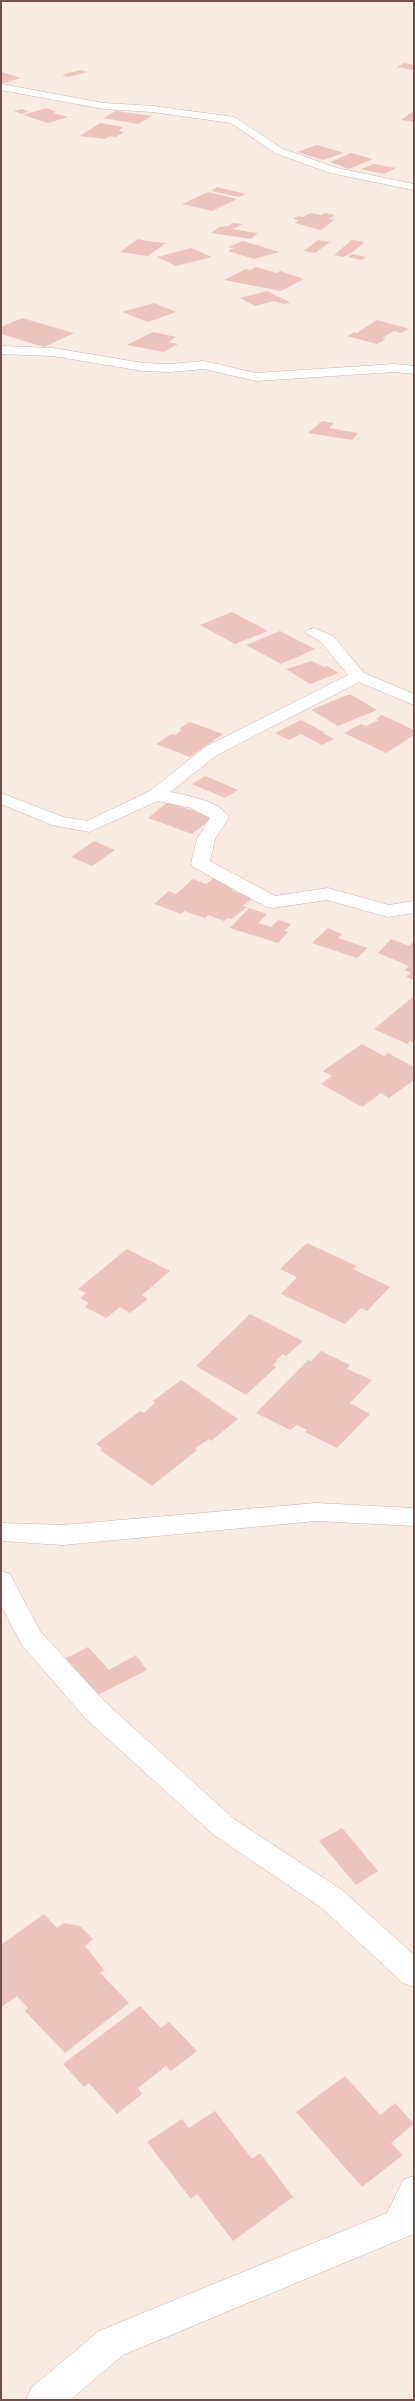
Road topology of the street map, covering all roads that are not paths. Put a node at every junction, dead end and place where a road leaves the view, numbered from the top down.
1 (1, 87) edge
2 (414, 187) edge
3 (1, 350) edge
4 (414, 358) edge
5 (395, 368) junction
6 (414, 370) edge
7 (314, 633) dead end
8 (358, 676) junction
9 (414, 700) edge
10 (156, 795) junction
11 (1, 798) edge
12 (414, 907) edge
13 (414, 1517) edge
14 (1, 1532) edge
15 (1, 1581) edge
16 (414, 1974) edge
17 (414, 2191) edge
18 (406, 2220) edge
19 (42, 2400) edge

1 - 2 street
3 - 5 street
4 - 5 street
5 - 6 street
7 - 8 street
8 - 9 street
8 - 10 street
10 - 11 street
10 - 12 street
13 - 14 street
15 - 16 street
17 - 18 street
18 - 19 street

